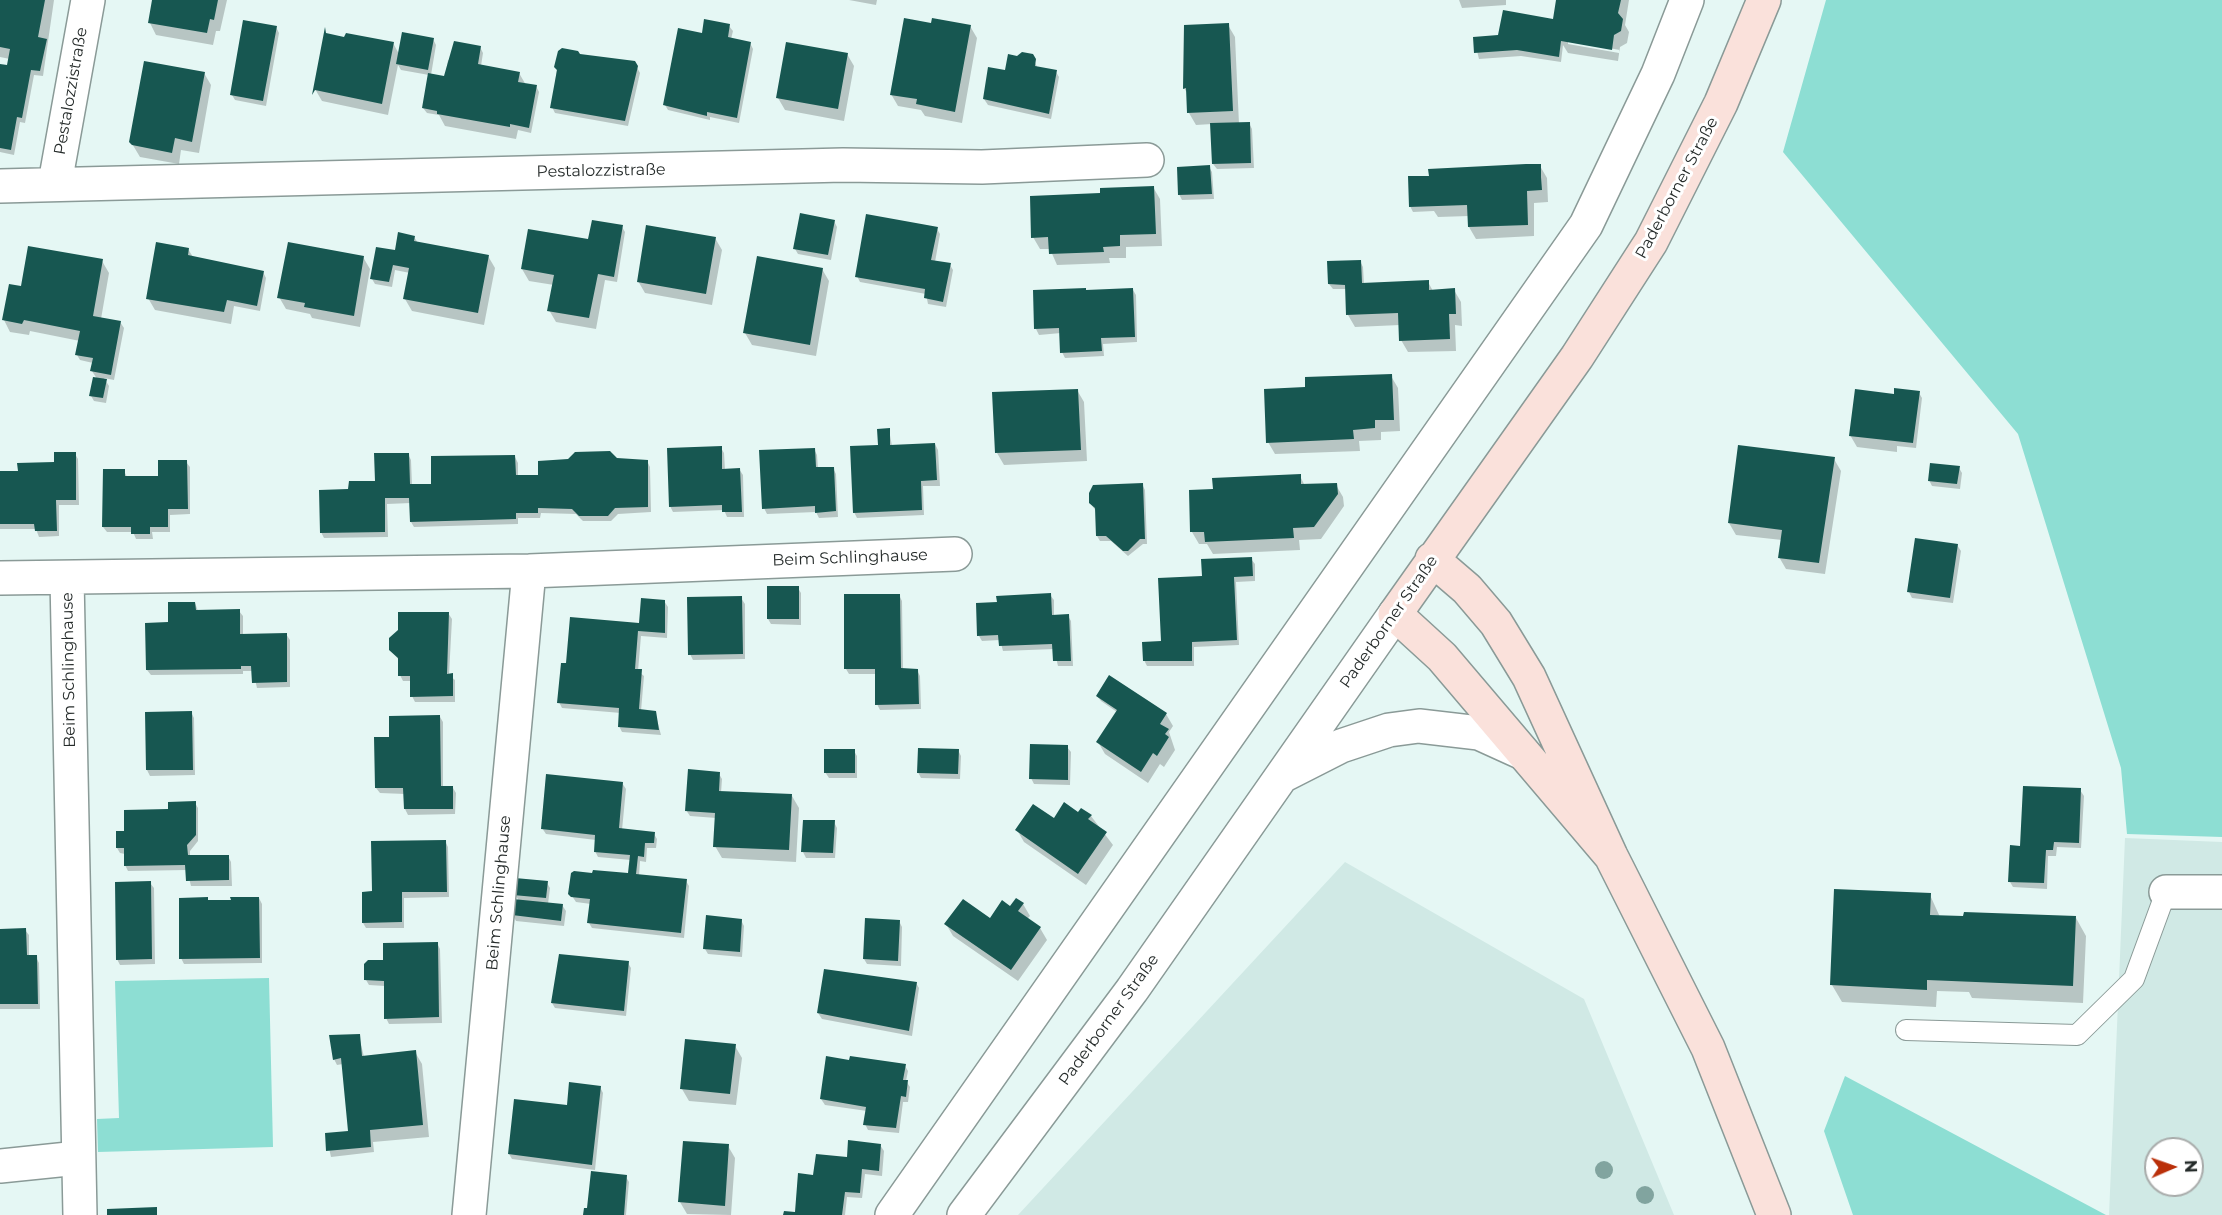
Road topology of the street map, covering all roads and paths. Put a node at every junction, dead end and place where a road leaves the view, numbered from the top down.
1 (88, 0) edge
2 (1687, 0) edge
3 (1764, 0) edge
4 (1148, 160) dead end
5 (55, 183) junction
6 (0, 186) edge
7 (955, 554) dead end
8 (1432, 559) junction
9 (529, 571) junction
10 (0, 578) edge
11 (67, 578) junction
12 (1395, 614) junction
13 (1523, 753) junction
14 (1282, 776) junction
15 (1611, 856) junction
16 (2166, 892) joint
17 (2222, 892) edge
18 (1906, 1030) dead end
19 (78, 1158) junction
20 (0, 1166) edge
21 (80, 1215) edge
22 (469, 1215) edge
23 (892, 1215) edge
24 (964, 1215) edge
25 (1774, 1215) edge

1 - 5 street, Pestalozzistraße
2 - 23 street
3 - 8 main road, Paderborner Straße
4 - 5 street, Pestalozzistraße
5 - 6 street, Pestalozzistraße
7 - 9 street, Beim Schlinghause
8 - 12 main road, Paderborner Straße
8 - 15 main road
9 - 11 street, Beim Schlinghause
9 - 22 street, Beim Schlinghause
10 - 11 street, Beim Schlinghause
11 - 19 street, Beim Schlinghause
12 - 13 main road
12 - 14 street, Paderborner Straße
13 - 14 street
13 - 15 main road
14 - 24 street, Paderborner Straße
15 - 25 main road
16 - 17 street
16 - 18 lane
19 - 20 street
19 - 21 street, Beim Schlinghause

